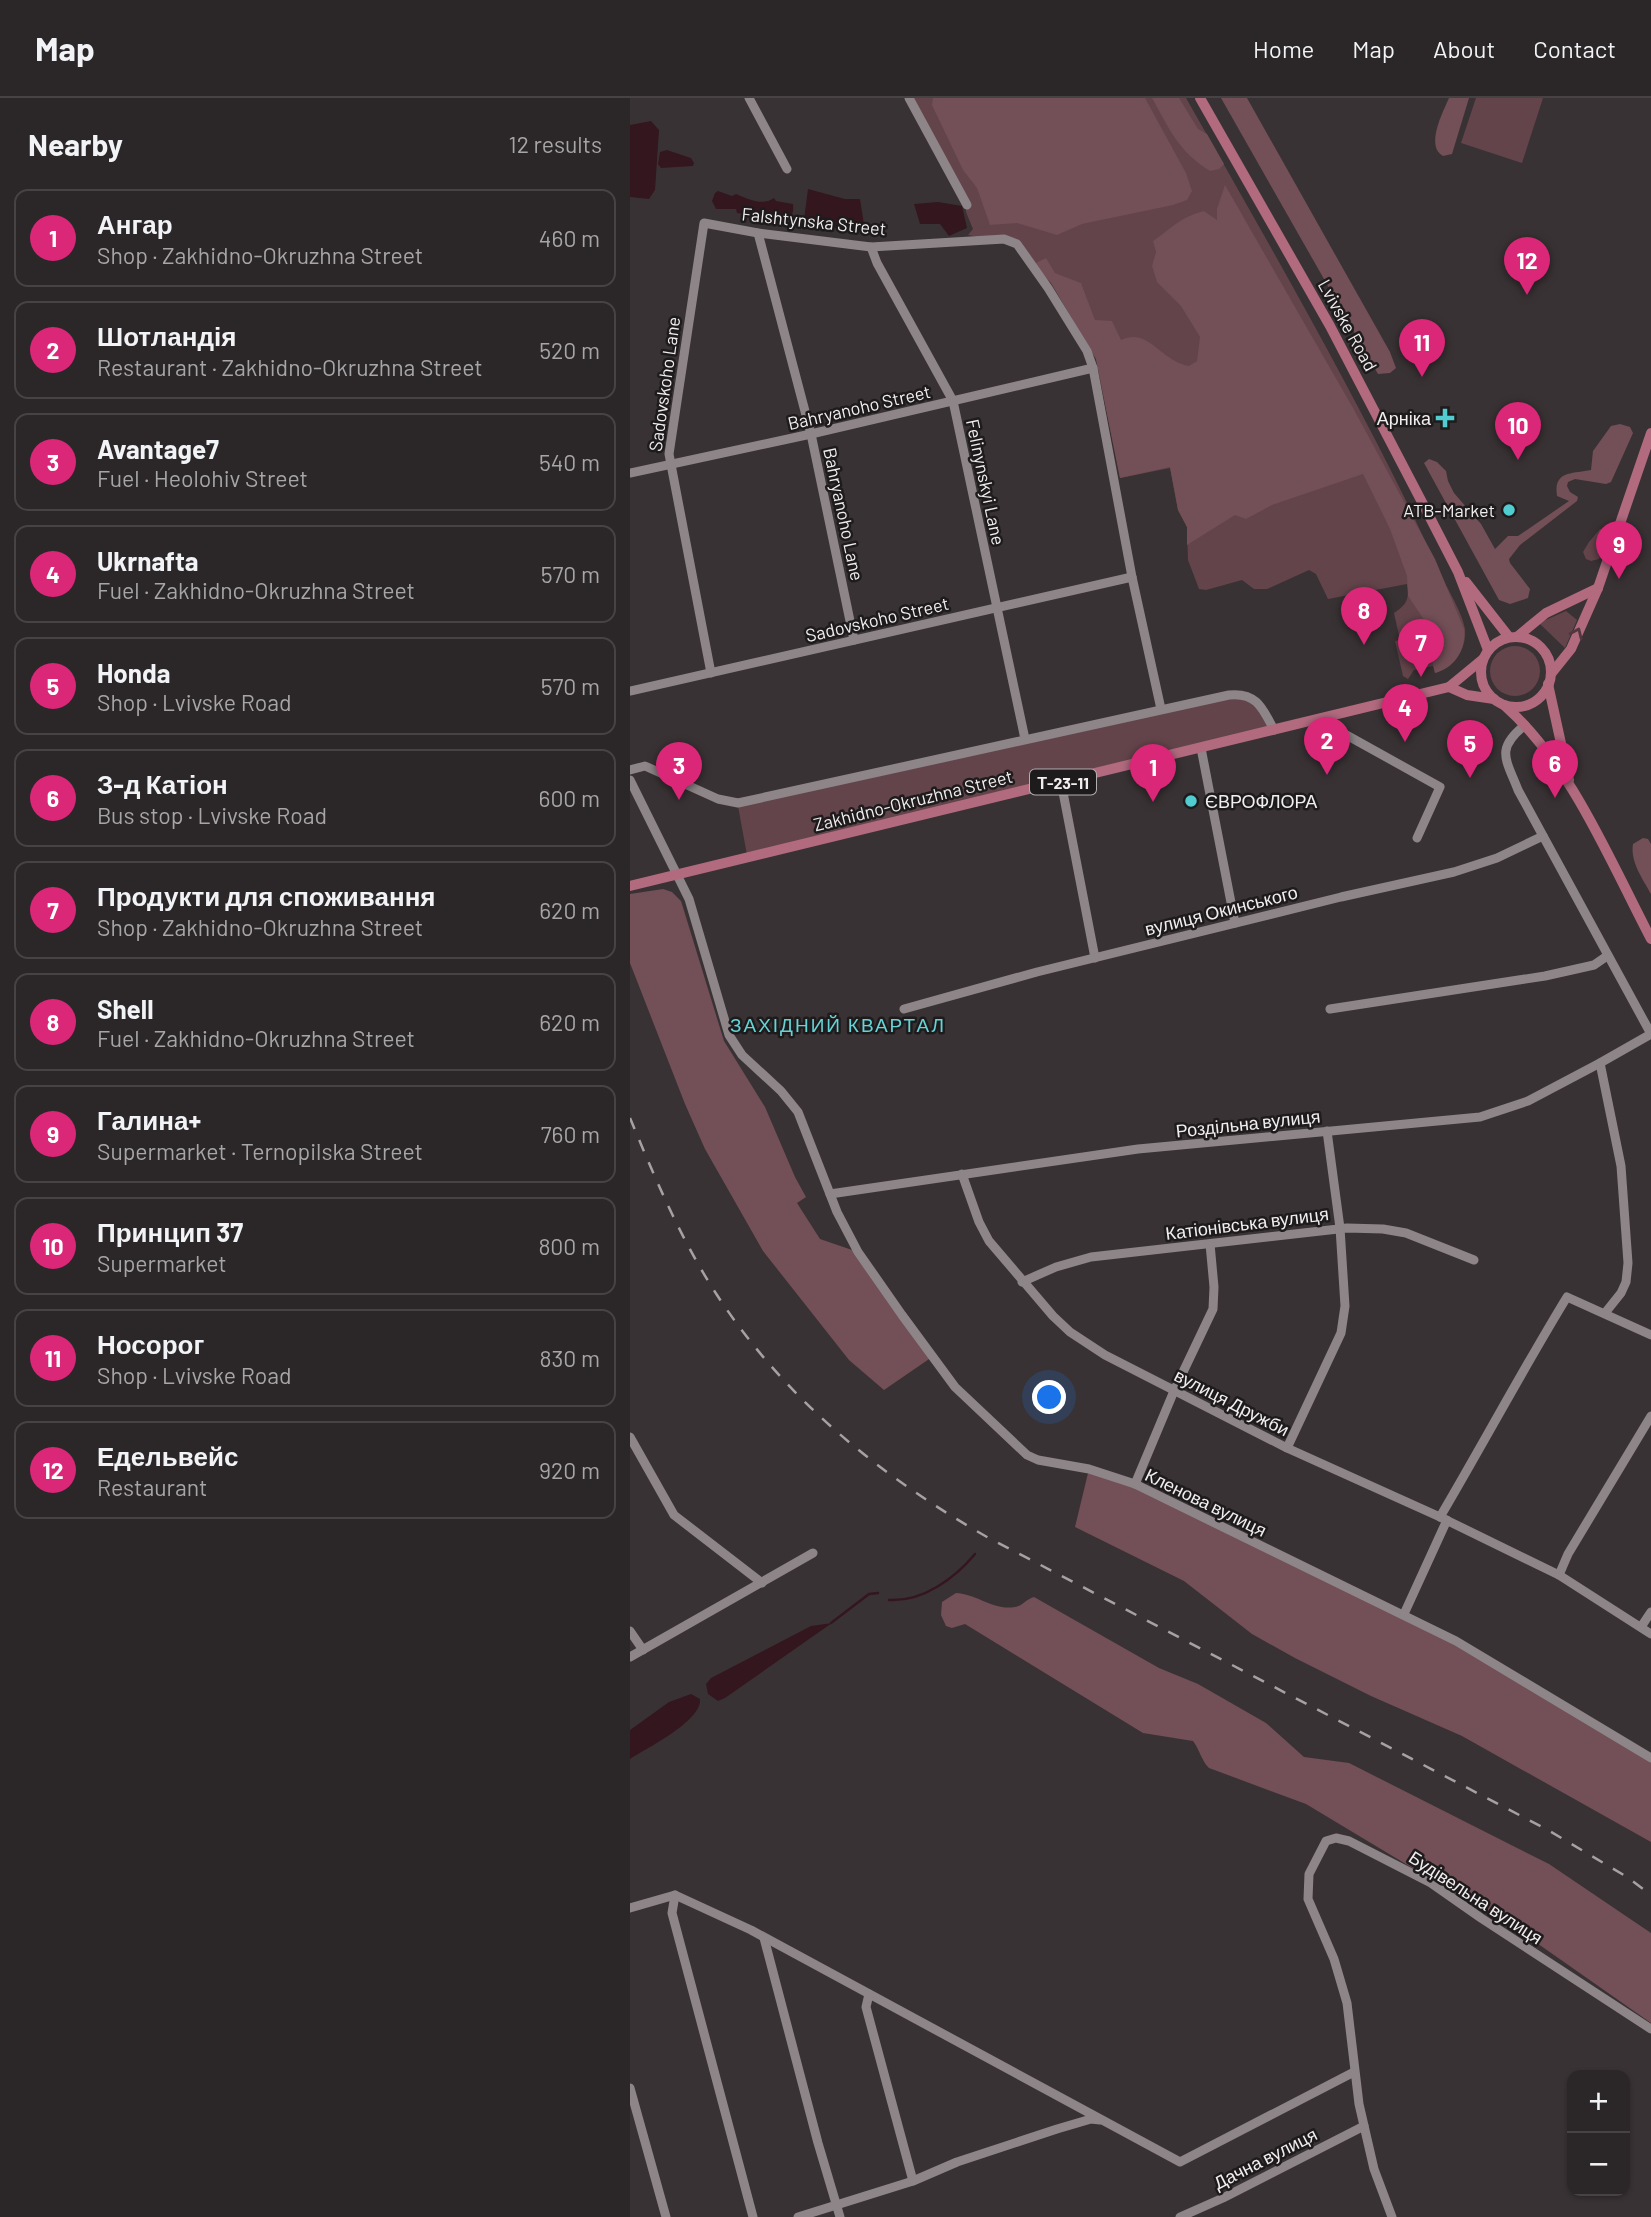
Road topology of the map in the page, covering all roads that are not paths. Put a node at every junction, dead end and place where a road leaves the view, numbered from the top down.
1 (749, 98) edge
2 (909, 98) edge
3 (1200, 98) edge
4 (787, 169) dead end
5 (967, 205) dead end
6 (704, 223) joint
7 (758, 233) junction
8 (871, 247) junction
9 (1093, 368) junction
10 (953, 401) junction
11 (1651, 433) edge
12 (811, 434) junction
13 (669, 464) junction
14 (630, 473) edge
15 (1458, 572) junction
16 (1132, 578) junction
17 (1598, 588) junction
18 (996, 608) junction
19 (1513, 636) junction
20 (854, 640) junction
21 (1485, 655) junction
22 (711, 673) junction
23 (1550, 679) junction
24 (1449, 687) junction
25 (630, 691) edge
26 (1499, 702) junction
27 (1161, 709) junction
28 (1329, 717) junction
29 (1525, 725) junction
30 (1274, 730) junction
31 (1025, 739) junction
32 (1201, 748) junction
33 (630, 770) edge
34 (630, 780) edge
35 (1060, 782) junction
36 (1571, 786) junction
37 (1543, 836) junction
38 (1417, 838) dead end
39 (677, 876) junction
40 (630, 886) edge
41 (1235, 923) junction
42 (1651, 939) edge
43 (1607, 956) junction
44 (1095, 958) junction
45 (904, 1009) dead end
46 (1330, 1009) dead end
47 (1651, 1034) edge
48 (1601, 1063) junction
49 (1328, 1131) junction
50 (962, 1174) junction
51 (830, 1194) junction
52 (1339, 1228) junction
53 (1210, 1244) junction
54 (1474, 1260) dead end
55 (1022, 1282) junction
56 (1605, 1312) junction
57 (1651, 1335) edge
58 (1174, 1391) junction
59 (1651, 1416) edge
60 (630, 1437) edge
61 (1287, 1448) junction
62 (1135, 1484) junction
63 (1443, 1519) junction
64 (813, 1553) dead end
65 (1559, 1575) junction
66 (762, 1583) junction
67 (1651, 1612) edge
68 (1404, 1614) junction
69 (1641, 1627) junction
70 (630, 1631) edge
71 (1651, 1634) edge
72 (643, 1650) junction
73 (630, 1657) edge
74 (1651, 1758) edge
75 (675, 1895) junction
76 (630, 1908) edge
77 (764, 1938) junction
78 (869, 1994) junction
79 (1651, 2029) edge
80 (1354, 2073) junction
81 (630, 2088) edge
82 (1102, 2120) junction
83 (1364, 2126) junction
84 (913, 2181) junction
85 (835, 2203) junction
86 (666, 2217) edge
87 (753, 2217) edge
88 (798, 2217) edge
89 (840, 2217) edge
90 (1180, 2217) edge
91 (1392, 2217) edge

1 - 4 street
2 - 5 street
3 - 15 main road, Lvivske Road
6 - 7 street, Falshtynska Street
6 - 13 street, Sadovskoho Lane
7 - 8 street, Falshtynska Street
7 - 12 street, Bahryanoho Lane
8 - 9 street, Falshtynska Street
8 - 10 street, Felinynskyi Lane
9 - 10 street, Bahryanoho Street
9 - 16 street
10 - 12 street, Bahryanoho Street
10 - 18 street, Felinynskyi Lane
11 - 17 main road
12 - 13 street, Bahryanoho Street
12 - 20 street, Bahryanoho Lane
13 - 14 street, Bahryanoho Street
13 - 22 street, Sadovskoho Lane
15 - 19 main road, Lvivske Road
15 - 21 main road, Lvivske Road
16 - 18 street, Sadovskoho Street
16 - 27 street
17 - 19 main road, Т-23-11
23 -> 17 main road
18 - 20 street, Sadovskoho Street
18 - 31 street, Felinynskyi Lane
19 - 21 main road, Т-23-11
19 - 23 main road
20 - 22 street, Sadovskoho Street
21 - 24 main road, Zakhidno-Okruzhna Street / Т-23-11
21 - 26 main road
22 - 25 street, Sadovskoho Street
23 - 26 main road
23 - 36 main road
24 - 26 main road
24 - 28 main road, Zakhidno-Okruzhna Street / Т-23-11
26 - 29 main road
27 - 30 street
27 - 31 street
28 - 30 main road, Zakhidno-Okruzhna Street / Т-23-11
28 - 38 street
29 - 36 main road
29 - 37 street
30 - 32 main road, Zakhidno-Okruzhna Street / Т-23-11
31 - 33 street
32 - 35 main road, Zakhidno-Okruzhna Street / Т-23-11
32 - 41 street
34 - 39 street, Кленова вулиця
35 - 39 main road, Zakhidno-Okruzhna Street / Т-23-11
35 - 44 street
36 - 42 main road
37 - 41 street, вулиця Окинського
37 - 43 street
39 - 40 main road, Zakhidno-Okruzhna Street / Т-23-11
39 - 51 street, Кленова вулиця
41 - 44 street, вулиця Окинського
43 - 46 street
43 - 47 street
44 - 45 street, вулиця Окинського
47 - 48 street, Роздільна вулиця
48 - 49 street, Роздільна вулиця
48 - 56 street
49 - 50 street, Роздільна вулиця
49 - 52 street
50 - 51 street, Роздільна вулиця
50 - 55 street, вулиця Дружби
51 - 62 street, Кленова вулиця
52 - 53 street, Катіонівська вулиця
52 - 54 street, Катіонівська вулиця
52 - 61 street
53 - 55 street, Катіонівська вулиця
53 - 58 street
55 - 58 street, вулиця Дружби
56 - 57 street
56 - 63 street
58 - 61 street, вулиця Дружби
58 - 62 street
59 - 65 street
60 - 66 street
61 - 63 street, вулиця Дружби
62 - 68 street, Кленова вулиця
63 - 65 street, вулиця Дружби
63 - 68 street
64 - 66 street
65 - 69 street, вулиця Дружби
66 - 72 street
67 - 69 street
68 - 74 street, Кленова вулиця
69 - 71 street, вулиця Дружби
70 - 72 street
72 - 73 street
75 - 76 street
75 - 77 street
75 - 87 street
77 - 78 street
77 - 85 street
78 - 82 street
78 - 84 street
79 - 80 street, Будівельна вулиця
80 - 82 street
80 - 83 street, Будівельна вулиця
81 - 86 street
82 - 84 street
83 - 90 street, Дачна вулиця
83 - 91 street, Будівельна вулиця
84 - 85 street
85 - 88 street
85 - 89 street

